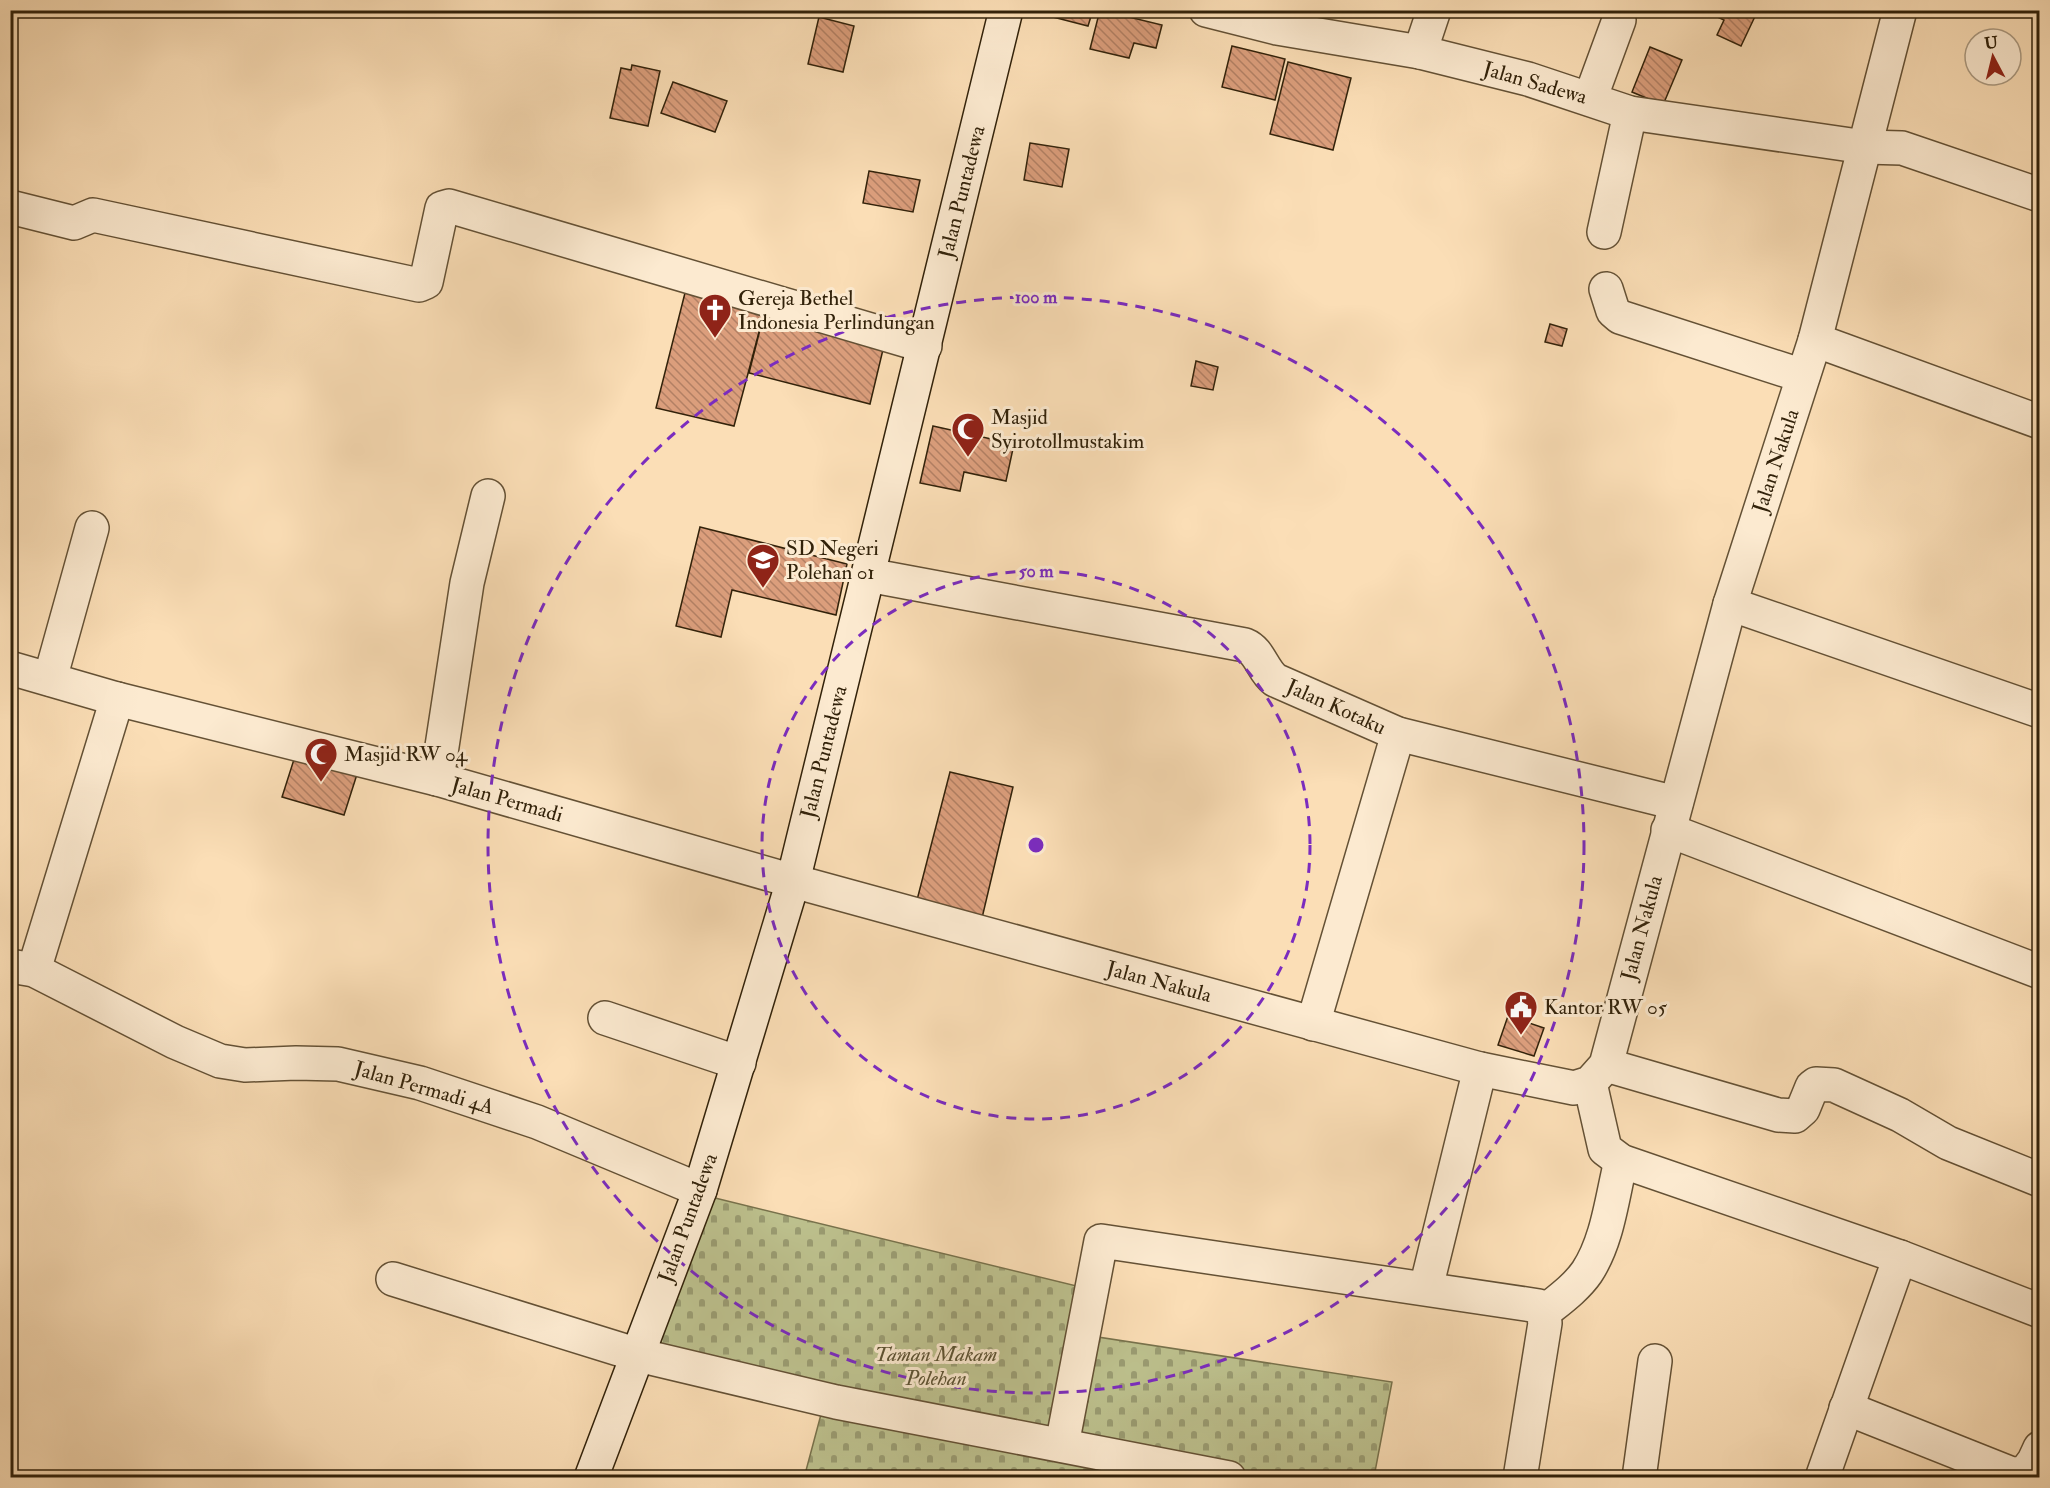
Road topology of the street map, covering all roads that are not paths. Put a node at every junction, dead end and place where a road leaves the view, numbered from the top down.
1 (1006, 10) edge
2 (1206, 10) edge
3 (1434, 10) edge
4 (1900, 10) edge
5 (1280, 19) edge
6 (1619, 20) dead end
7 (1420, 52) junction
8 (1590, 99) junction
9 (1630, 113) junction
10 (1865, 147) junction
11 (2040, 195) edge
12 (10, 207) edge
13 (1604, 232) dead end
14 (1606, 289) dead end
15 (1815, 340) junction
16 (925, 346) junction
17 (1803, 376) junction
18 (2040, 422) edge
19 (488, 496) dead end
20 (92, 528) dead end
21 (868, 574) junction
22 (1730, 604) junction
23 (10, 668) edge
24 (50, 679) junction
25 (117, 699) junction
26 (2040, 711) edge
27 (1398, 734) junction
28 (437, 779) junction
29 (1672, 817) junction
30 (793, 881) junction
31 (22, 968) edge
32 (2040, 972) edge
33 (605, 1018) dead end
34 (1313, 1024) junction
35 (740, 1063) junction
36 (1480, 1069) junction
37 (1598, 1074) junction
38 (1621, 1161) junction
39 (2040, 1180) edge
40 (700, 1190) junction
41 (1900, 1257) junction
42 (393, 1279) dead end
43 (1426, 1288) junction
44 (2040, 1311) edge
45 (1543, 1312) junction
46 (638, 1355) junction
47 (1655, 1361) dead end
48 (1846, 1408) junction
49 (1062, 1446) junction
50 (2040, 1448) edge
51 (591, 1478) edge
52 (1228, 1478) edge
53 (1520, 1478) edge
54 (1639, 1478) edge
55 (1822, 1478) edge

1 - 16 street, Jalan Puntadewa
2 - 5 street, Jalan Sadewa
3 - 7 street
4 - 10 street
5 - 7 street, Jalan Sadewa
6 - 8 street
7 - 8 street, Jalan Sadewa
8 - 9 street, Jalan Sadewa
9 - 10 street, Jalan Sadewa
9 - 13 street
10 - 11 street, Jalan Sadewa
10 - 15 street, Jalan Nakula
12 - 16 street
14 - 17 street
15 - 17 street, Jalan Nakula
15 - 18 street
16 - 21 street, Jalan Puntadewa
17 - 22 street, Jalan Nakula
19 - 28 street
20 - 24 street
21 - 27 street, Jalan Kotaku
21 - 30 street, Jalan Puntadewa
22 - 26 street
22 - 29 street, Jalan Nakula
23 - 24 street, Jalan Permadi
24 - 25 street, Jalan Permadi
25 - 28 street, Jalan Permadi
25 - 31 street
27 - 29 street, Jalan Kotaku
27 - 34 street
28 - 30 street, Jalan Permadi
29 - 32 street, Jalan Kotaku
29 - 37 street, Jalan Nakula
30 - 34 street, Jalan Nakula
30 - 35 street, Jalan Puntadewa
31 - 40 street, Jalan Permadi 4A
33 - 35 street
34 - 36 street, Jalan Nakula
35 - 40 street, Jalan Puntadewa
36 - 37 street, Jalan Nakula
36 - 43 street
37 - 38 street
37 - 39 street
38 - 41 street
38 - 45 street
40 - 46 street, Jalan Puntadewa
41 - 44 street
41 - 48 street
42 - 46 street
43 - 45 street
43 - 49 street
45 - 53 street
46 - 49 street
46 - 51 street, Jalan Puntadewa
47 - 54 street
48 - 50 street
48 - 55 street
49 - 52 street

